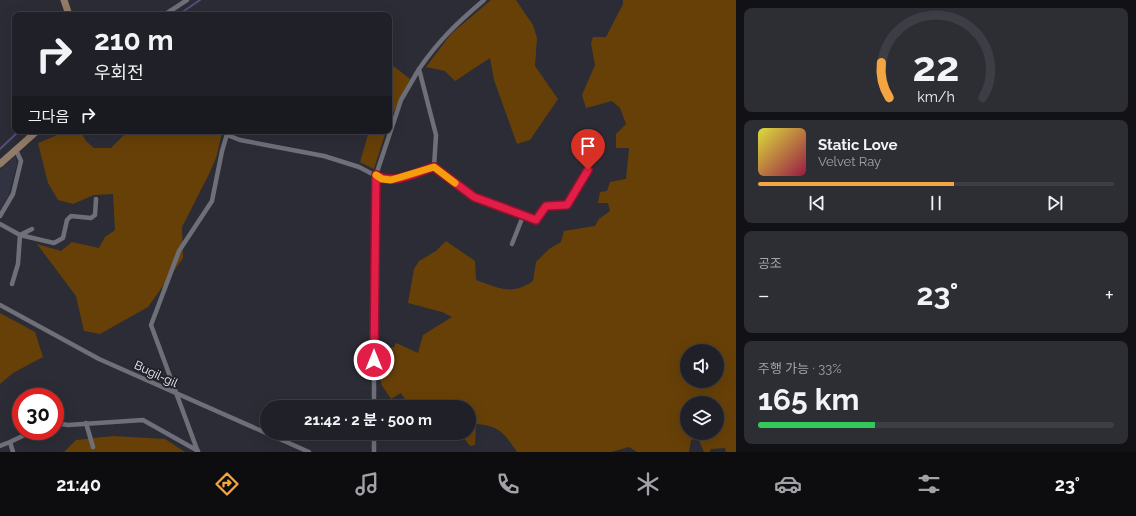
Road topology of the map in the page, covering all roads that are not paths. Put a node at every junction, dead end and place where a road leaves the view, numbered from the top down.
1 (64, 0) edge
2 (187, 0) edge
3 (484, 0) edge
4 (68, 12) edge
5 (169, 12) edge
6 (420, 70) junction
7 (392, 127) edge
8 (34, 134) edge
9 (228, 134) edge
10 (230, 134) edge
11 (390, 134) edge
12 (16, 150) junction
13 (0, 164) edge
14 (434, 167) junction
15 (588, 170) dead end
16 (376, 175) junction
17 (96, 199) dead end
18 (0, 216) edge
19 (523, 216) junction
20 (0, 224) edge
21 (32, 228) dead end
22 (20, 235) junction
23 (512, 244) dead end
24 (12, 284) dead end
25 (0, 305) edge
26 (177, 395) junction
27 (374, 400) edge
28 (86, 423) junction
29 (64, 424) edge
30 (14, 440) edge
31 (374, 440) edge
32 (10, 442) junction
33 (0, 446) edge
34 (93, 447) dead end
35 (12, 452) edge
36 (198, 452) edge
37 (309, 452) edge
38 (374, 452) edge

1 - 4 street
2 - 5 street
3 - 6 street
6 - 7 street
6 - 14 street
8 - 12 street
9 - 26 street
10 - 16 street
11 - 16 street
12 - 13 street
12 - 18 street
14 - 16 street
14 - 19 street
15 - 19 street
16 - 27 street
17 - 22 street
19 - 23 street
20 - 22 street
21 - 22 street
22 - 24 street
25 - 26 street, Bugil-gil
26 - 36 street
26 - 37 street, Bugil-gil
28 - 29 street
28 - 34 street
28 - 36 street
30 - 32 street
31 - 38 street
32 - 33 street
32 - 35 street

